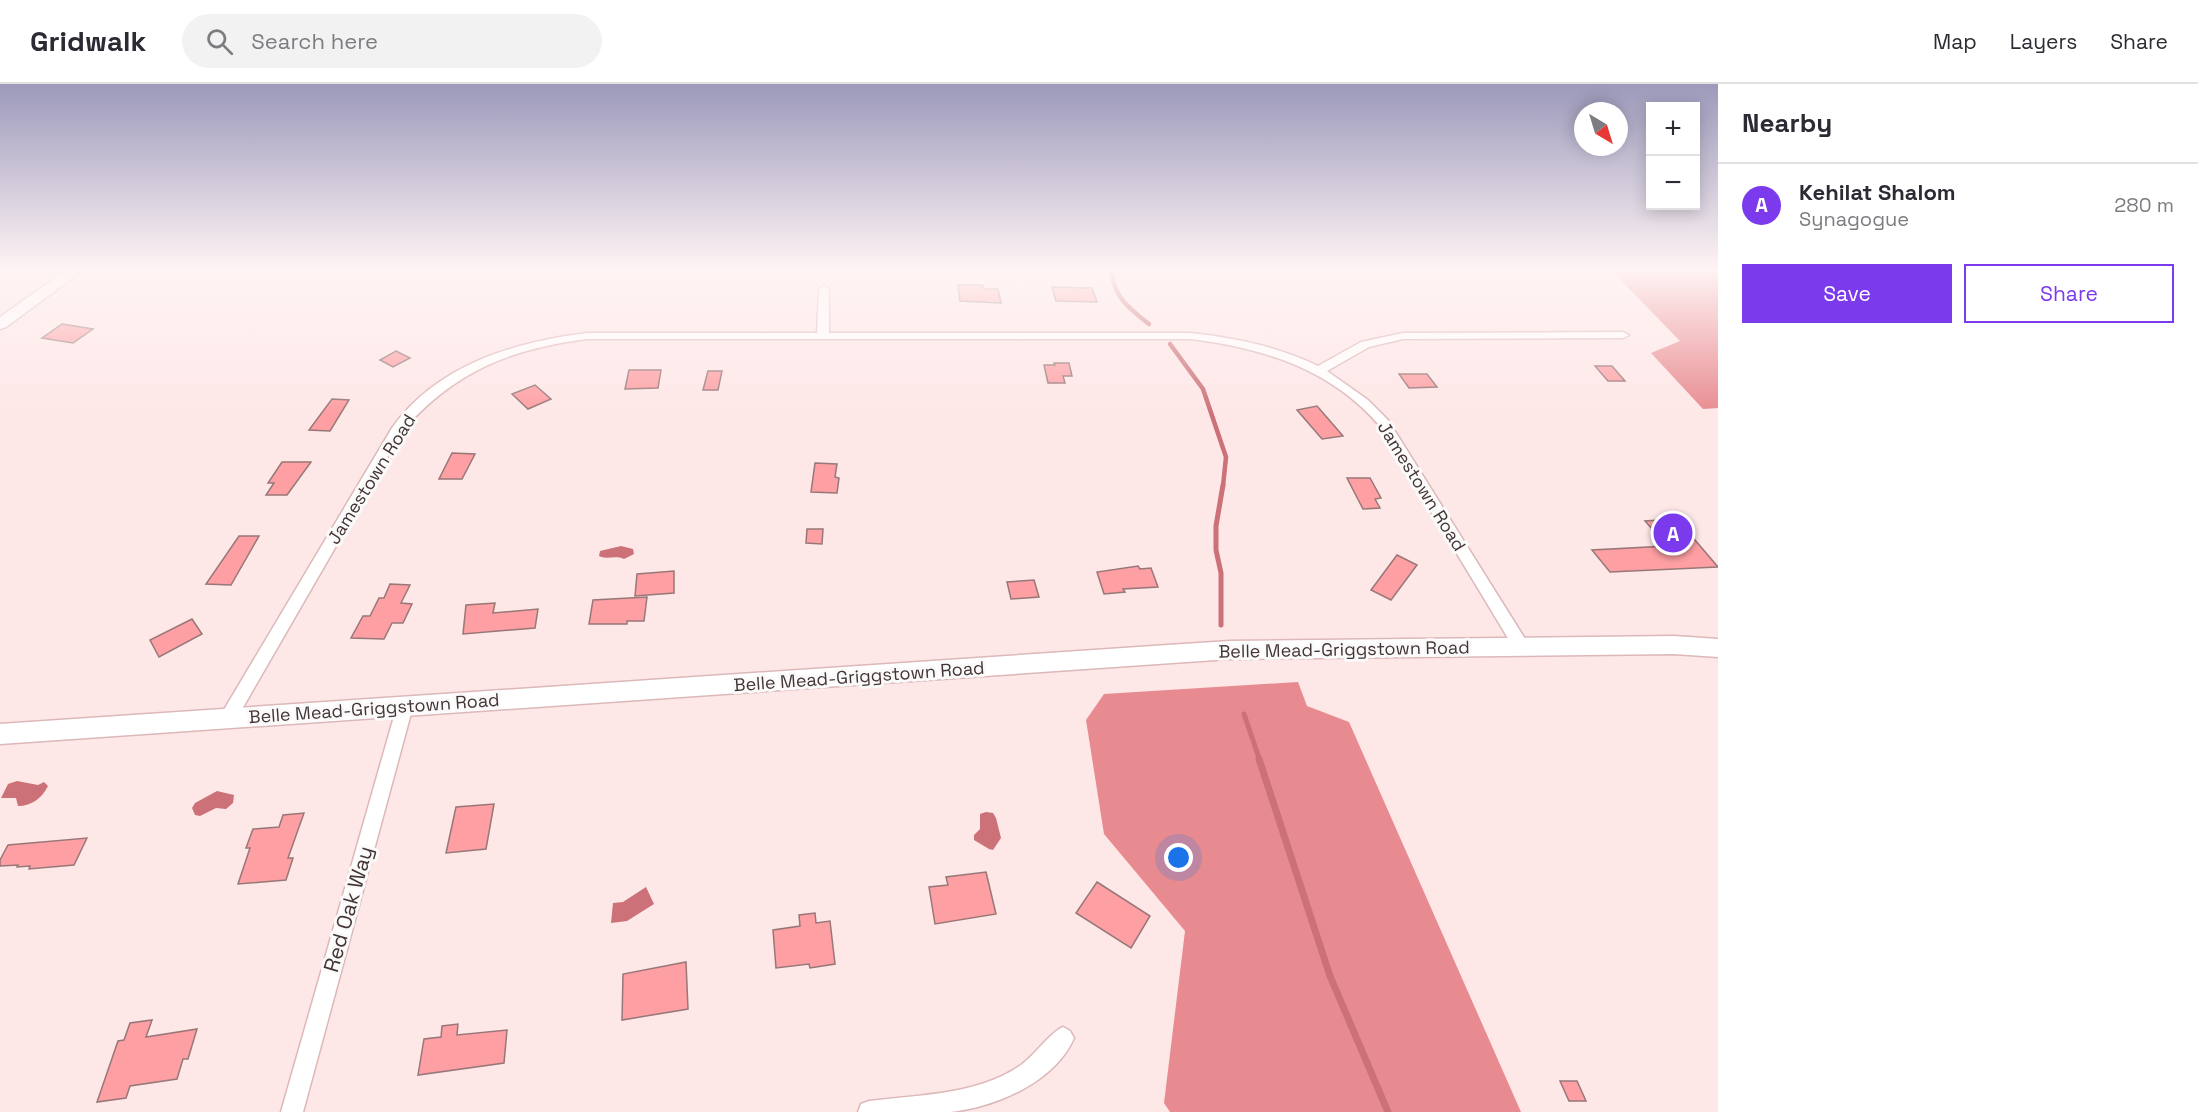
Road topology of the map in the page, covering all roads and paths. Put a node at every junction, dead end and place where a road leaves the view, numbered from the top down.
1 (823, 319) edge
2 (823, 335) junction
3 (1623, 335) dead end
4 (1319, 370) junction
5 (1521, 646) junction
6 (1718, 648) edge
7 (405, 706) junction
8 (228, 718) junction
9 (0, 734) edge
10 (1063, 1038) dead end
11 (291, 1112) edge
12 (869, 1112) edge

1 - 2 street
2 - 4 street, Jamestown Road
2 - 8 street, Jamestown Road
3 - 4 street
4 - 5 street, Jamestown Road
5 - 6 street, Belle Mead-Griggstown Road
5 - 7 street, Belle Mead-Griggstown Road
7 - 8 street, Belle Mead-Griggstown Road
7 - 11 street, Red Oak Way
8 - 9 street, Belle Mead-Griggstown Road
10 - 12 street

